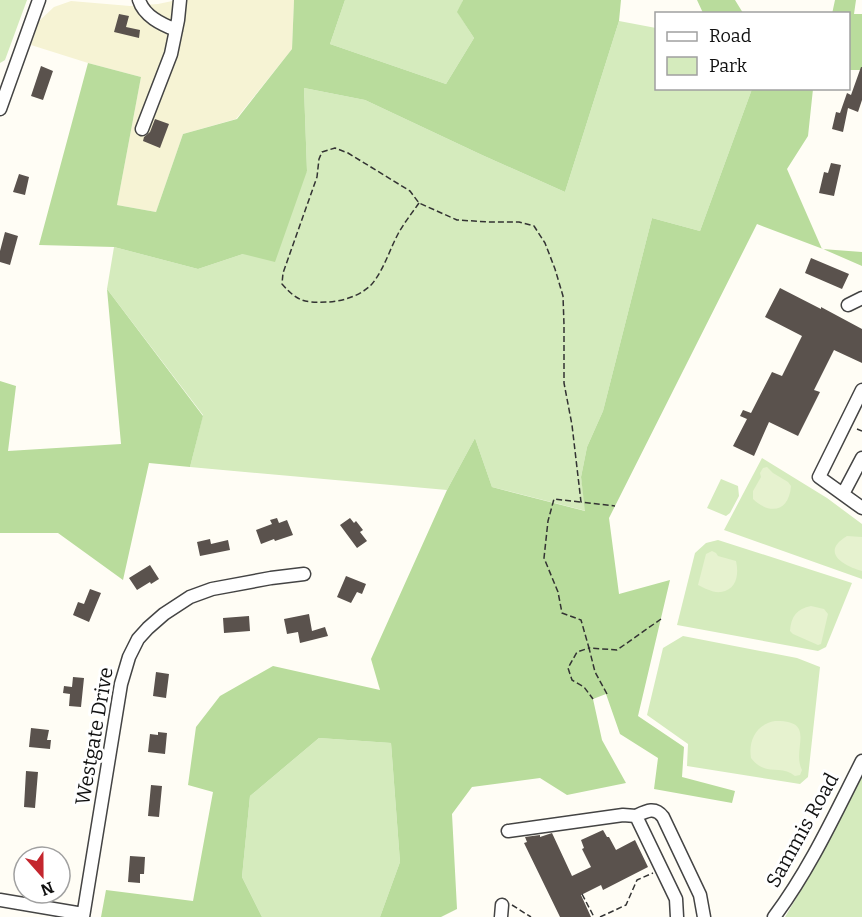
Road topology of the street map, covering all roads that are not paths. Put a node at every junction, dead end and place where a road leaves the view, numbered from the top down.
1 (39, 0) edge
2 (139, 0) edge
3 (180, 0) edge
4 (176, 30) junction
5 (5, 76) edge
6 (0, 109) edge
7 (142, 129) dead end
8 (862, 298) edge
9 (848, 305) dead end
10 (862, 390) edge
11 (862, 458) edge
12 (843, 494) junction
13 (862, 508) edge
14 (304, 574) dead end
15 (862, 761) edge
16 (636, 816) junction
17 (508, 831) dead end
18 (0, 900) edge
19 (83, 916) edge
20 (677, 917) edge
21 (704, 917) edge
22 (774, 917) edge

1 - 5 street
2 - 4 street
3 - 4 street
4 - 7 street
5 - 6 street
8 - 9 street
10 - 12 street
11 - 12 street
12 - 13 street
14 - 19 street, Westgate Drive
15 - 22 street, Sammis Road
16 - 17 street
16 - 20 street
16 - 21 street
18 - 19 street

